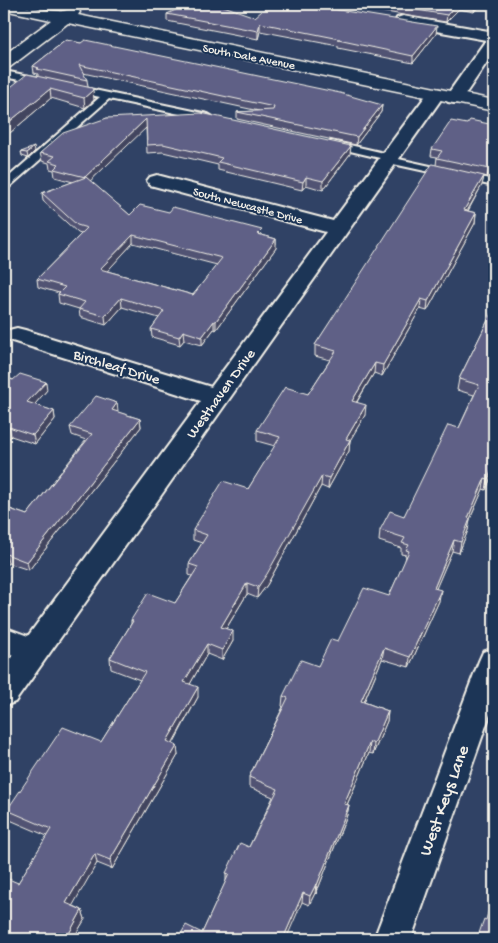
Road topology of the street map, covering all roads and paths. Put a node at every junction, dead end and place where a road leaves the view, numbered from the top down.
1 (84, 4) edge
2 (4, 5) edge
3 (64, 18) junction
4 (388, 19) edge
5 (494, 39) edge
6 (4, 63) edge
7 (4, 74) edge
8 (108, 95) junction
9 (445, 96) junction
10 (494, 106) edge
11 (215, 119) edge
12 (322, 142) edge
13 (389, 159) junction
14 (157, 181) dead end
15 (494, 183) edge
16 (4, 186) edge
17 (339, 229) junction
18 (17, 335) dead end
19 (217, 397) junction
20 (4, 639) edge
21 (34, 651) junction
22 (494, 661) edge
23 (4, 693) edge
24 (392, 939) edge

1 - 3 street
2 - 3 street, South Dale Avenue
3 - 6 street
3 - 9 street, South Dale Avenue
4 - 5 street
5 - 9 street, Westhaven Drive
7 - 8 lane
8 - 11 lane
8 - 16 lane
9 - 10 street, South Dale Avenue
9 - 13 street, Westhaven Drive
12 - 13 lane
13 - 15 lane
13 - 17 street, Westhaven Drive
14 - 17 street, South Newcastle Drive
17 - 19 street, Westhaven Drive
18 - 19 street, Birchleaf Drive
19 - 21 street, Westhaven Drive
20 - 21 street
21 - 23 street, Westhaven Drive
22 - 24 street, West Keys Lane

